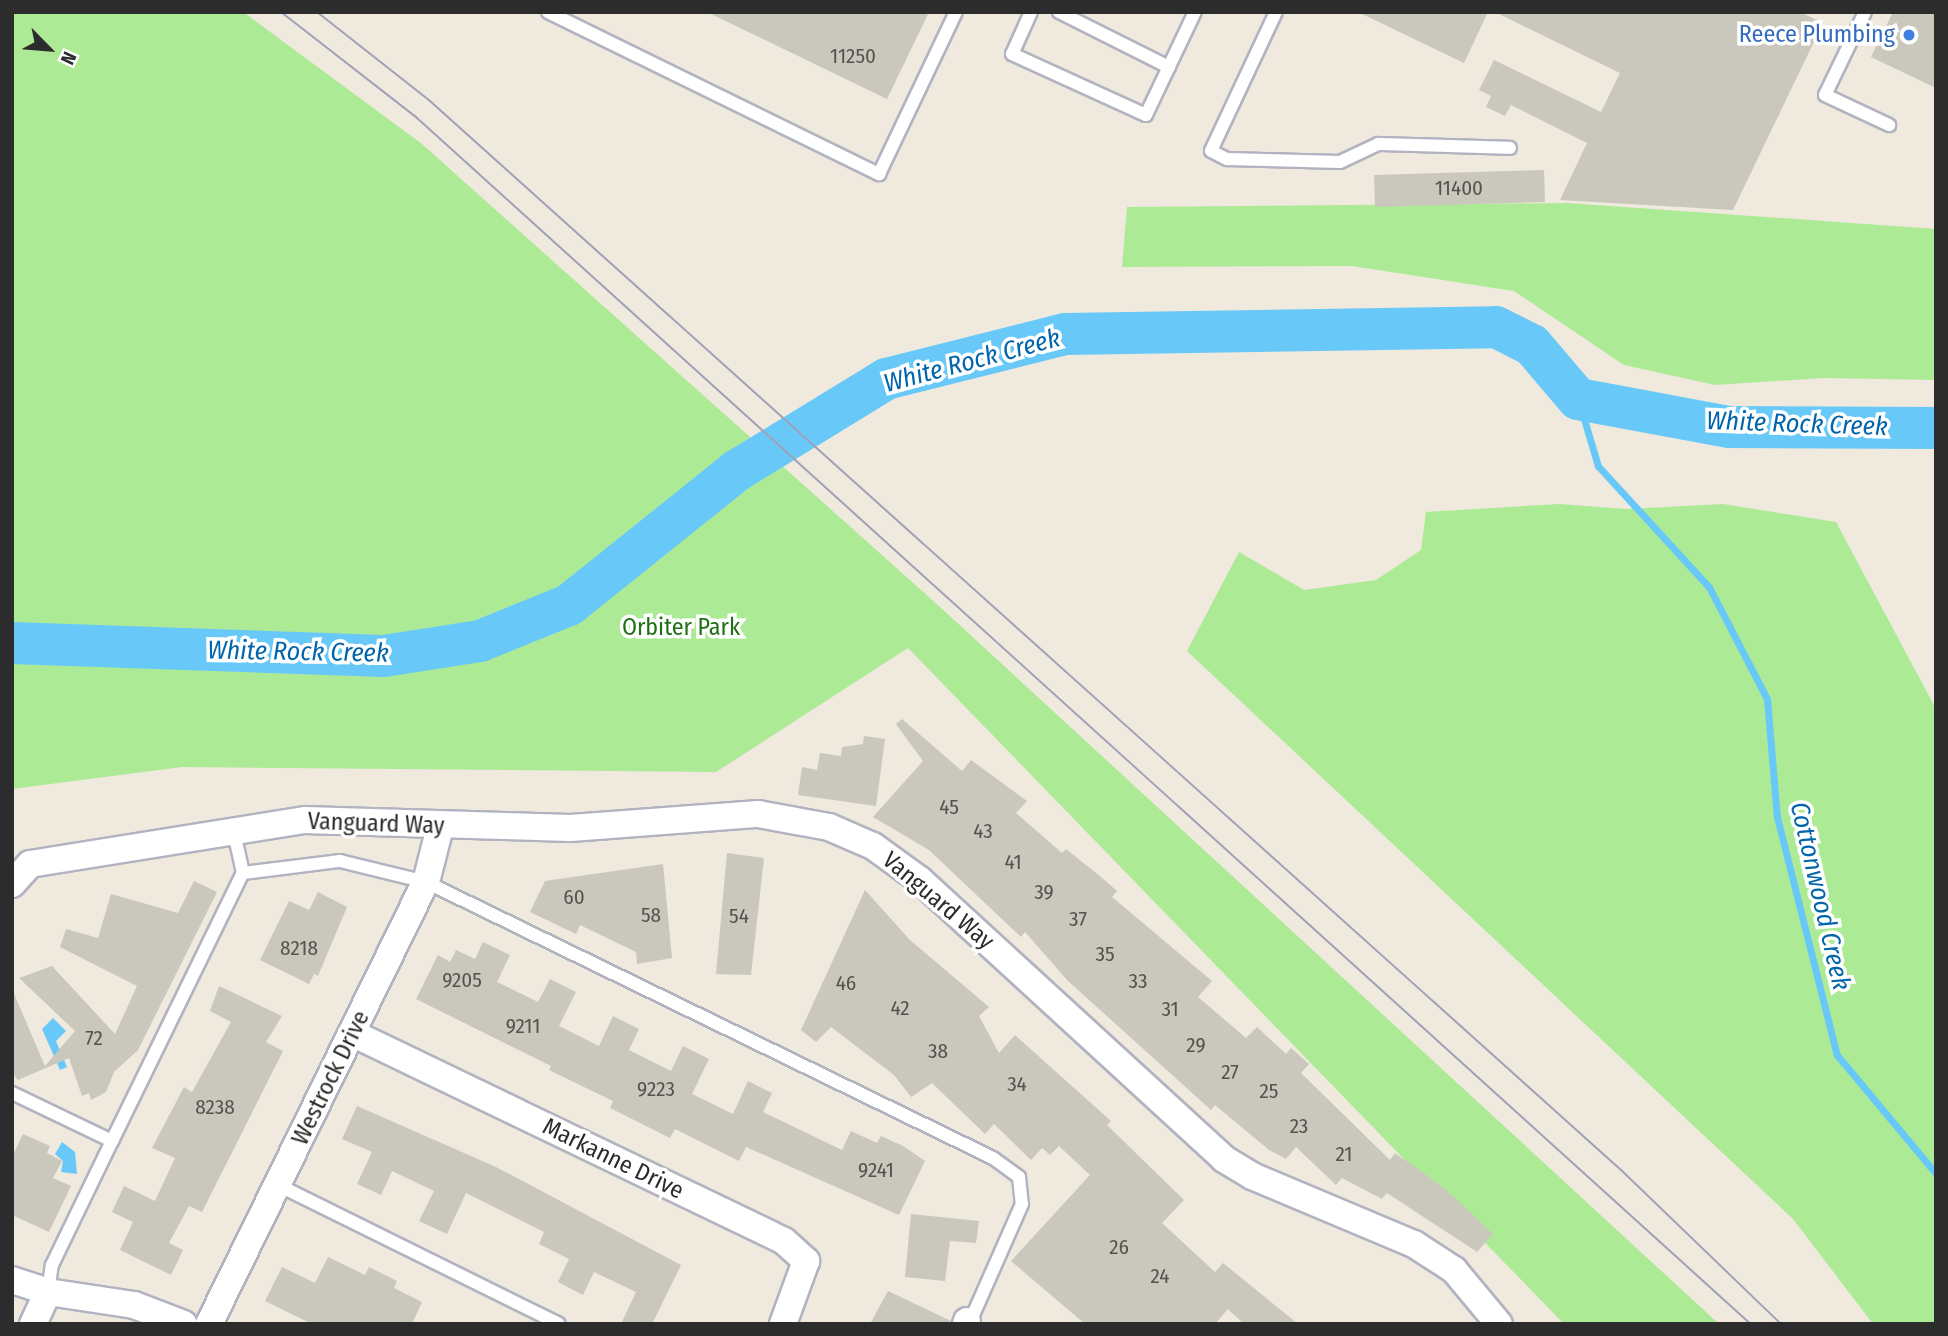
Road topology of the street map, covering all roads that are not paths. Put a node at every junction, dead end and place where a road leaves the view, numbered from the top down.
1 (548, 12) edge
2 (956, 12) edge
3 (1031, 12) edge
4 (1059, 12) edge
5 (1195, 12) edge
6 (1276, 12) edge
7 (1865, 12) edge
8 (1169, 67) junction
9 (1889, 125) dead end
10 (1510, 148) dead end
11 (440, 827) junction
12 (233, 828) junction
13 (243, 873) junction
14 (426, 882) junction
15 (12, 884) edge
16 (354, 1034) junction
17 (12, 1093) edge
18 (112, 1141) junction
19 (278, 1185) junction
20 (12, 1280) edge
21 (48, 1292) junction
22 (969, 1323) edge
23 (33, 1324) edge
24 (184, 1324) edge
25 (209, 1324) edge
26 (559, 1324) edge
27 (783, 1324) edge
28 (1499, 1324) edge

1 - 2 lane
3 - 8 lane
4 - 8 lane
5 - 8 lane
6 - 10 lane
7 - 9 lane
11 - 12 street, Vanguard Way
11 - 14 street, Westrock Drive
11 - 28 street, Vanguard Way
12 - 13 lane
12 - 15 street, Vanguard Way
13 - 14 lane
13 - 18 lane
14 - 16 street, Westrock Drive
14 - 22 lane
16 - 19 street, Westrock Drive
16 - 27 street, Markanne Drive
17 - 18 lane
18 - 21 lane
19 - 25 street, Westrock Drive
19 - 26 lane
20 - 21 street
21 - 23 street
21 - 24 street

